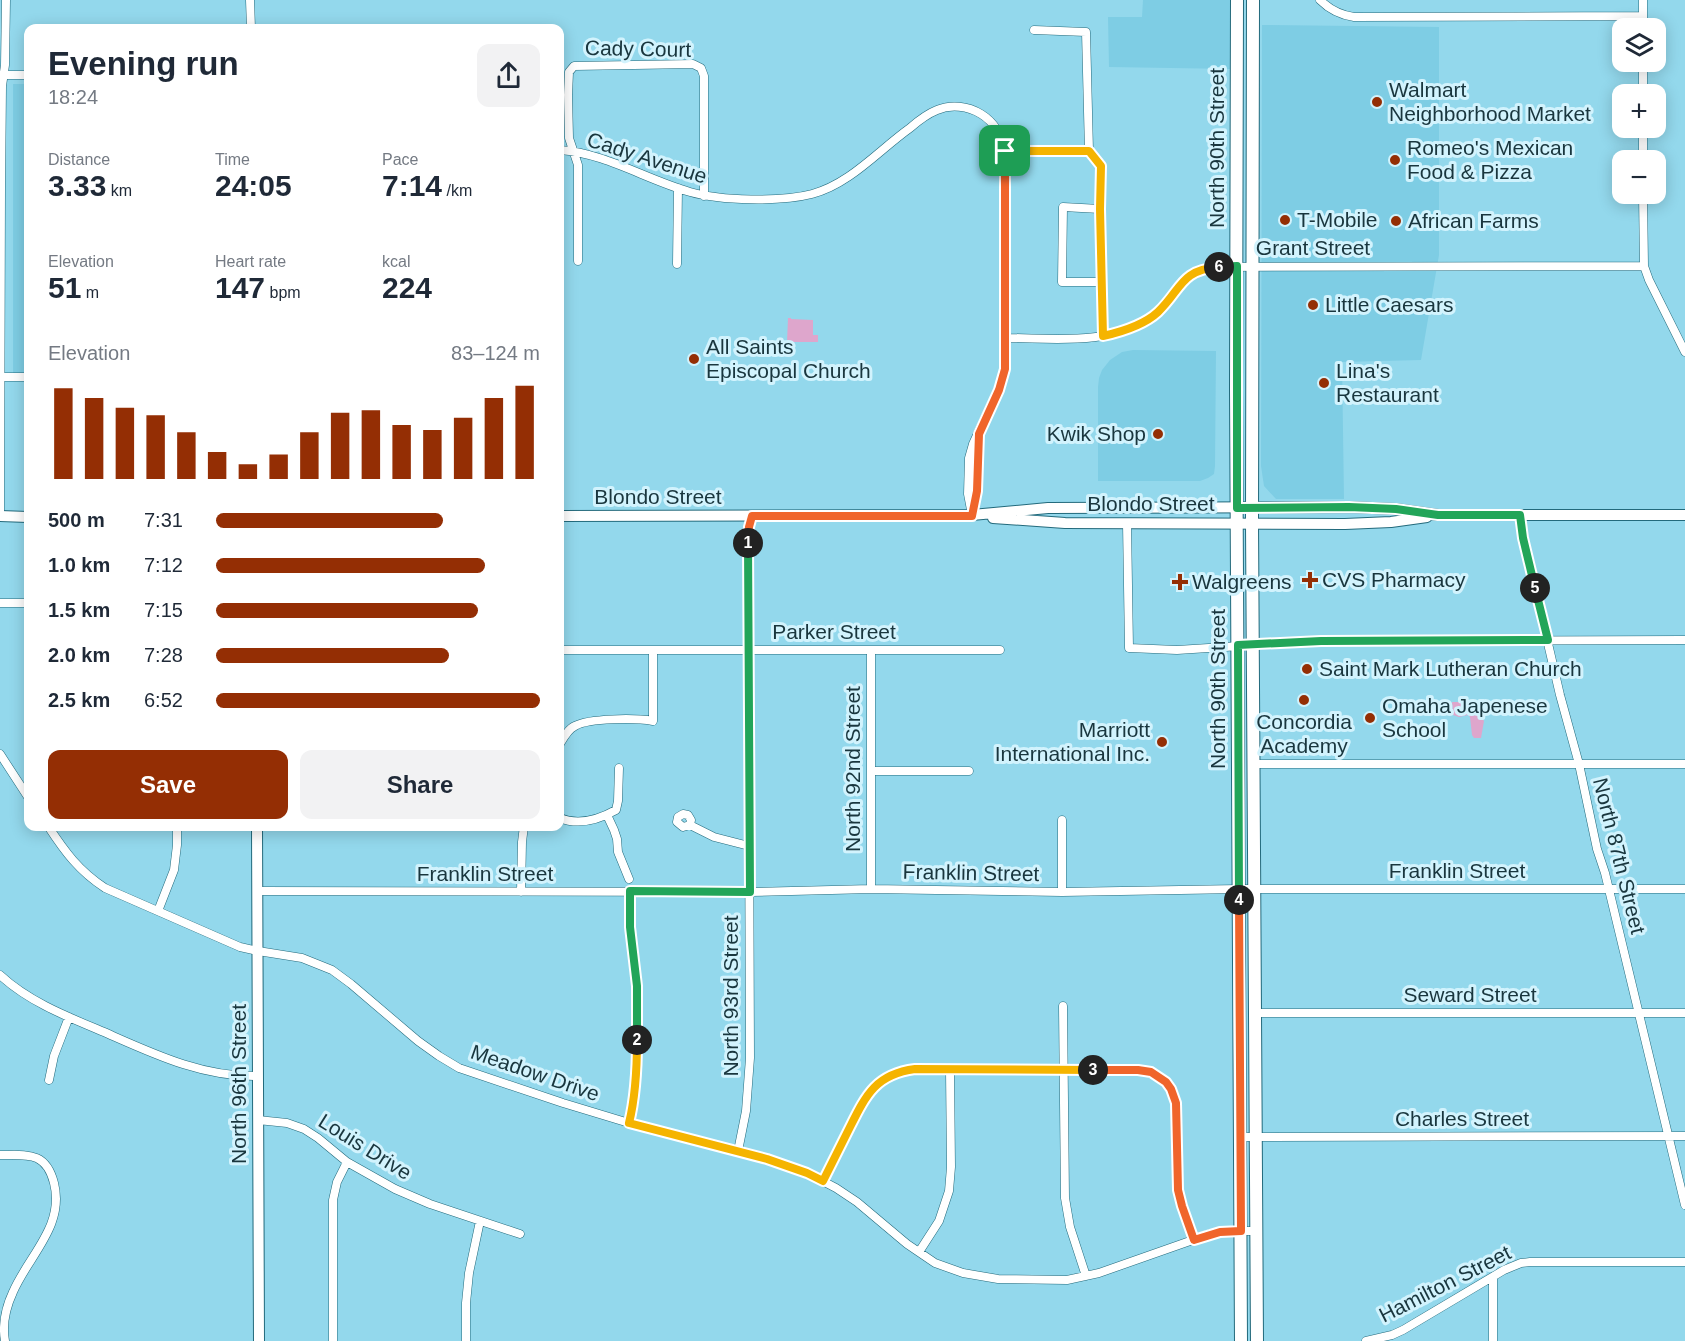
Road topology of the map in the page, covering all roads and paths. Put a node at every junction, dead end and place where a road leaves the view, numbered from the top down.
1 (6, 0) edge
2 (250, 0) edge
3 (1237, 0) edge
4 (1253, 0) edge
5 (1320, 0) edge
6 (1643, 0) edge
7 (1643, 16) joint
8 (250, 24) edge
9 (1034, 30) dead end
10 (2, 75) edge
11 (24, 75) edge
12 (1004, 148) junction
13 (564, 151) edge
14 (1089, 151) junction
15 (574, 153) junction
16 (678, 188) junction
17 (0, 189) edge
18 (704, 196) junction
19 (1643, 204) edge
20 (1100, 209) junction
21 (578, 261) dead end
22 (677, 264) dead end
23 (1237, 266) junction
24 (1253, 266) junction
25 (1644, 266) junction
26 (1102, 282) junction
27 (0, 301) edge
28 (1103, 336) junction
29 (1006, 338) junction
30 (1685, 352) edge
31 (0, 377) edge
32 (24, 377) edge
33 (0, 437) edge
34 (1237, 508) junction
35 (1252, 508) junction
36 (1438, 515) junction
37 (1520, 515) junction
38 (1685, 515) edge
39 (0, 516) edge
40 (564, 516) edge
41 (752, 516) junction
42 (972, 516) junction
43 (24, 517) edge
44 (1127, 523) junction
45 (1237, 524) junction
46 (1252, 524) junction
47 (0, 603) edge
48 (24, 603) edge
49 (1548, 640) junction
50 (1685, 640) edge
51 (1253, 644) junction
52 (1238, 645) junction
53 (564, 650) edge
54 (653, 650) junction
55 (749, 650) junction
56 (871, 650) junction
57 (1000, 650) dead end
58 (564, 732) edge
59 (0, 754) edge
60 (1254, 764) junction
61 (1579, 764) junction
62 (1685, 764) edge
63 (619, 768) dead end
64 (872, 771) junction
65 (969, 771) dead end
66 (24, 791) edge
67 (607, 815) junction
68 (564, 819) edge
69 (1062, 820) dead end
70 (690, 825) dead end
71 (52, 831) edge
72 (177, 831) edge
73 (257, 831) edge
74 (523, 831) edge
75 (749, 846) junction
76 (628, 879) dead end
77 (871, 889) junction
78 (1239, 889) junction
79 (1254, 889) junction
80 (1608, 889) junction
81 (1685, 889) edge
82 (257, 891) junction
83 (630, 891) junction
84 (521, 892) junction
85 (750, 892) junction
86 (1062, 892) junction
87 (158, 911) junction
88 (258, 951) junction
89 (0, 975) edge
90 (1063, 1006) dead end
91 (1255, 1013) junction
92 (1638, 1013) junction
93 (1685, 1013) edge
94 (69, 1017) junction
95 (950, 1070) junction
96 (1063, 1070) junction
97 (257, 1076) junction
98 (49, 1080) dead end
99 (258, 1120) junction
100 (629, 1123) junction
101 (1668, 1136) junction
102 (1685, 1136) edge
103 (1240, 1137) junction
104 (1256, 1137) junction
105 (738, 1151) junction
106 (0, 1155) edge
107 (347, 1162) junction
108 (823, 1181) junction
109 (1685, 1205) edge
110 (480, 1221) junction
111 (1241, 1231) junction
112 (1256, 1231) junction
113 (520, 1234) dead end
114 (1194, 1240) junction
115 (919, 1252) junction
116 (1685, 1262) edge
117 (1086, 1276) junction
118 (1493, 1277) junction
119 (1382, 1339) edge
120 (5, 1341) edge
121 (259, 1341) edge
122 (333, 1341) edge
123 (466, 1341) edge
124 (1241, 1341) edge
125 (1257, 1341) edge
126 (1366, 1341) edge
127 (1493, 1341) edge

1 - 10 street
2 - 8 street
3 - 23 main road, North 90th Street
4 - 24 main road, North 90th Street
5 - 7 street
6 - 7 street
9 - 14 street
10 - 11 street
10 - 17 street
12 - 14 street
12 - 18 street, Cady Avenue
12 - 29 street
13 - 15 street, Cady Avenue
14 - 20 street
15 - 16 street, Cady Avenue
15 - 18 street, Cady Court
15 - 21 street
16 - 18 street, Cady Avenue
16 - 22 street
17 - 27 street
19 - 25 street
20 - 26 street
20 - 26 street
23 - 24 street, Grant Street
23 - 28 street, Grant Street
23 - 34 main road, North 90th Street
24 - 25 street, Grant Street
24 - 35 main road, North 90th Street
25 - 30 street
26 - 28 street
27 - 31 street
28 - 29 street, Grant Street
29 - 42 street
31 - 32 street
31 - 33 street
33 - 39 street
34 - 35 main road, Blondo Street
34 - 42 main road, Blondo Street
34 - 45 main road, North 90th Street
35 - 36 main road, Blondo Street
35 - 46 main road, North 90th Street
36 - 37 main road, Blondo Street
36 - 46 main road, Blondo Street
37 - 38 main road, Blondo Street
37 - 49 street, North 87th Street
39 - 43 main road
40 - 41 main road, Blondo Street
41 - 42 main road, Blondo Street
41 - 55 street, North 93rd Street
42 - 44 main road, Blondo Street
44 - 45 main road, Blondo Street
44 - 52 street
45 - 46 main road, Blondo Street
45 - 52 main road, North 90th Street
46 - 51 main road, North 90th Street
47 - 48 street
49 - 50 street
49 - 51 street
49 - 61 street, North 87th Street
51 - 52 street
51 - 60 main road, North 90th Street
52 - 78 main road, North 90th Street
53 - 54 street, Parker Street
54 - 55 street, Parker Street
54 - 58 street
55 - 56 street, Parker Street
55 - 75 street, North 93rd Street
56 - 57 street, Parker Street
56 - 64 street, North 92nd Street
59 - 66 street
60 - 61 street
60 - 79 main road, North 90th Street
61 - 62 street
61 - 80 street, North 87th Street
63 - 67 street
64 - 65 street
64 - 77 street, North 92nd Street
67 - 68 street
67 - 76 street
69 - 86 street
70 - 75 street
71 - 87 street, Meadow Drive
72 - 87 street
73 - 82 main road, North 96th Street
74 - 84 street
75 - 85 street, North 93rd Street
77 - 85 street, Franklin Street
77 - 86 street, Franklin Street
78 - 79 street, Franklin Street
78 - 86 street, Franklin Street
78 - 103 main road, North 90th Street
79 - 80 street, Franklin Street
79 - 91 main road, North 90th Street
80 - 81 street, Franklin Street
80 - 92 street, North 87th Street
82 - 84 street, Franklin Street
82 - 88 main road, North 96th Street
83 - 84 street, Franklin Street
83 - 85 street, Franklin Street
83 - 100 street
85 - 105 street, North 93rd Street
87 - 88 street, Meadow Drive
88 - 97 main road, North 96th Street
88 - 100 street, Meadow Drive
89 - 94 street
90 - 96 street
91 - 92 street, Seward Street
91 - 104 main road, North 90th Street
92 - 93 street, Seward Street
92 - 101 street, North 87th Street
94 - 97 street
94 - 98 street
95 - 96 street
95 - 108 street
95 - 115 street
96 - 114 street
96 - 117 street
97 - 99 main road, North 96th Street
99 - 107 street, Louis Drive
99 - 121 main road, North 96th Street
100 - 105 street, Meadow Drive
101 - 102 street, Charles Street
101 - 104 street, Charles Street
101 - 109 street, North 87th Street
103 - 104 street, Charles Street
103 - 111 main road, North 90th Street
104 - 112 main road, North 90th Street
105 - 108 street, Meadow Drive
106 - 120 street
107 - 110 street, Louis Drive
107 - 122 street
108 - 115 street, Meadow Drive
110 - 113 street, Louis Drive
110 - 123 street
111 - 112 street, Meadow Drive
111 - 114 street, Meadow Drive
111 - 124 main road, North 90th Street
112 - 125 main road, North 90th Street
114 - 117 street, Meadow Drive
115 - 117 street, Meadow Drive
116 - 118 street, Hamilton Street
118 - 119 street, Hamilton Street
118 - 127 street
119 - 126 street, Hamilton Street

